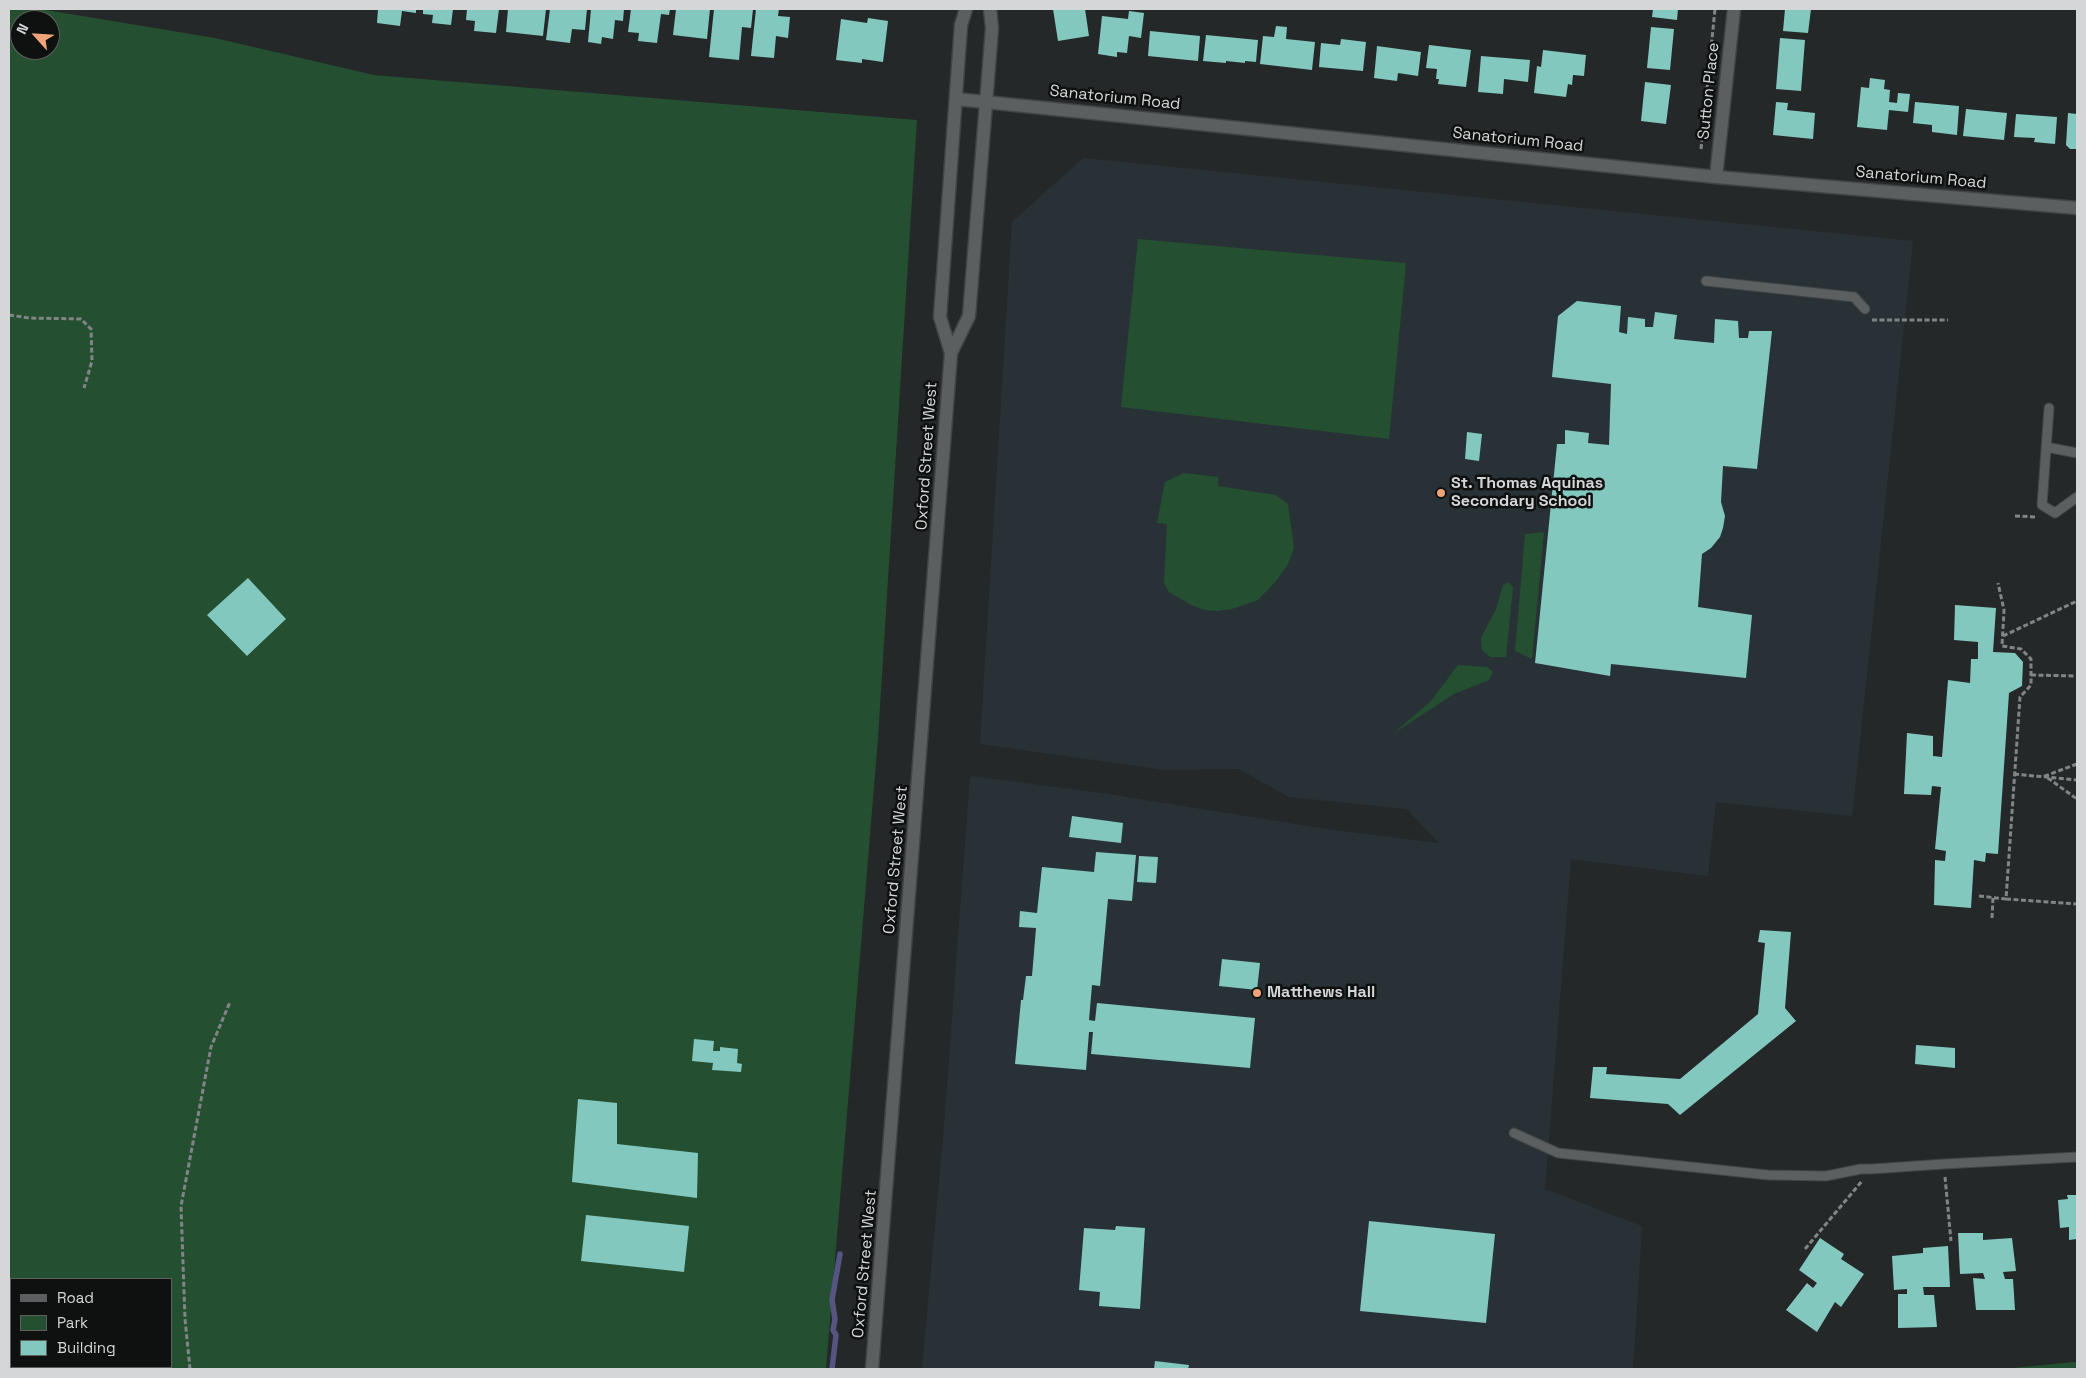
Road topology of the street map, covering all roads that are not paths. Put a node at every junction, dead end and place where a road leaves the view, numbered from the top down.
1 (966, 9) edge
2 (990, 9) edge
3 (1734, 9) edge
4 (956, 99) junction
5 (986, 102) junction
6 (1716, 177) junction
7 (2077, 208) edge
8 (1706, 281) dead end
9 (1865, 308) dead end
10 (951, 353) junction
11 (2050, 408) dead end
12 (2046, 446) junction
13 (2077, 453) edge
14 (2077, 498) edge
15 (1514, 1134) dead end
16 (2077, 1157) edge
17 (872, 1369) edge

1 - 4 main road, Oxford Street West
2 - 5 main road, Oxford Street West
3 - 6 main road, Sutton Place
4 - 5 main road, Sanatorium Road
4 - 10 main road, Oxford Street West
5 - 6 main road, Sanatorium Road
5 - 10 main road, Oxford Street West
6 - 7 main road, Sanatorium Road
8 - 9 lane
10 - 17 main road, Oxford Street West
11 - 12 lane
12 - 13 lane
12 - 14 lane
15 - 16 lane

